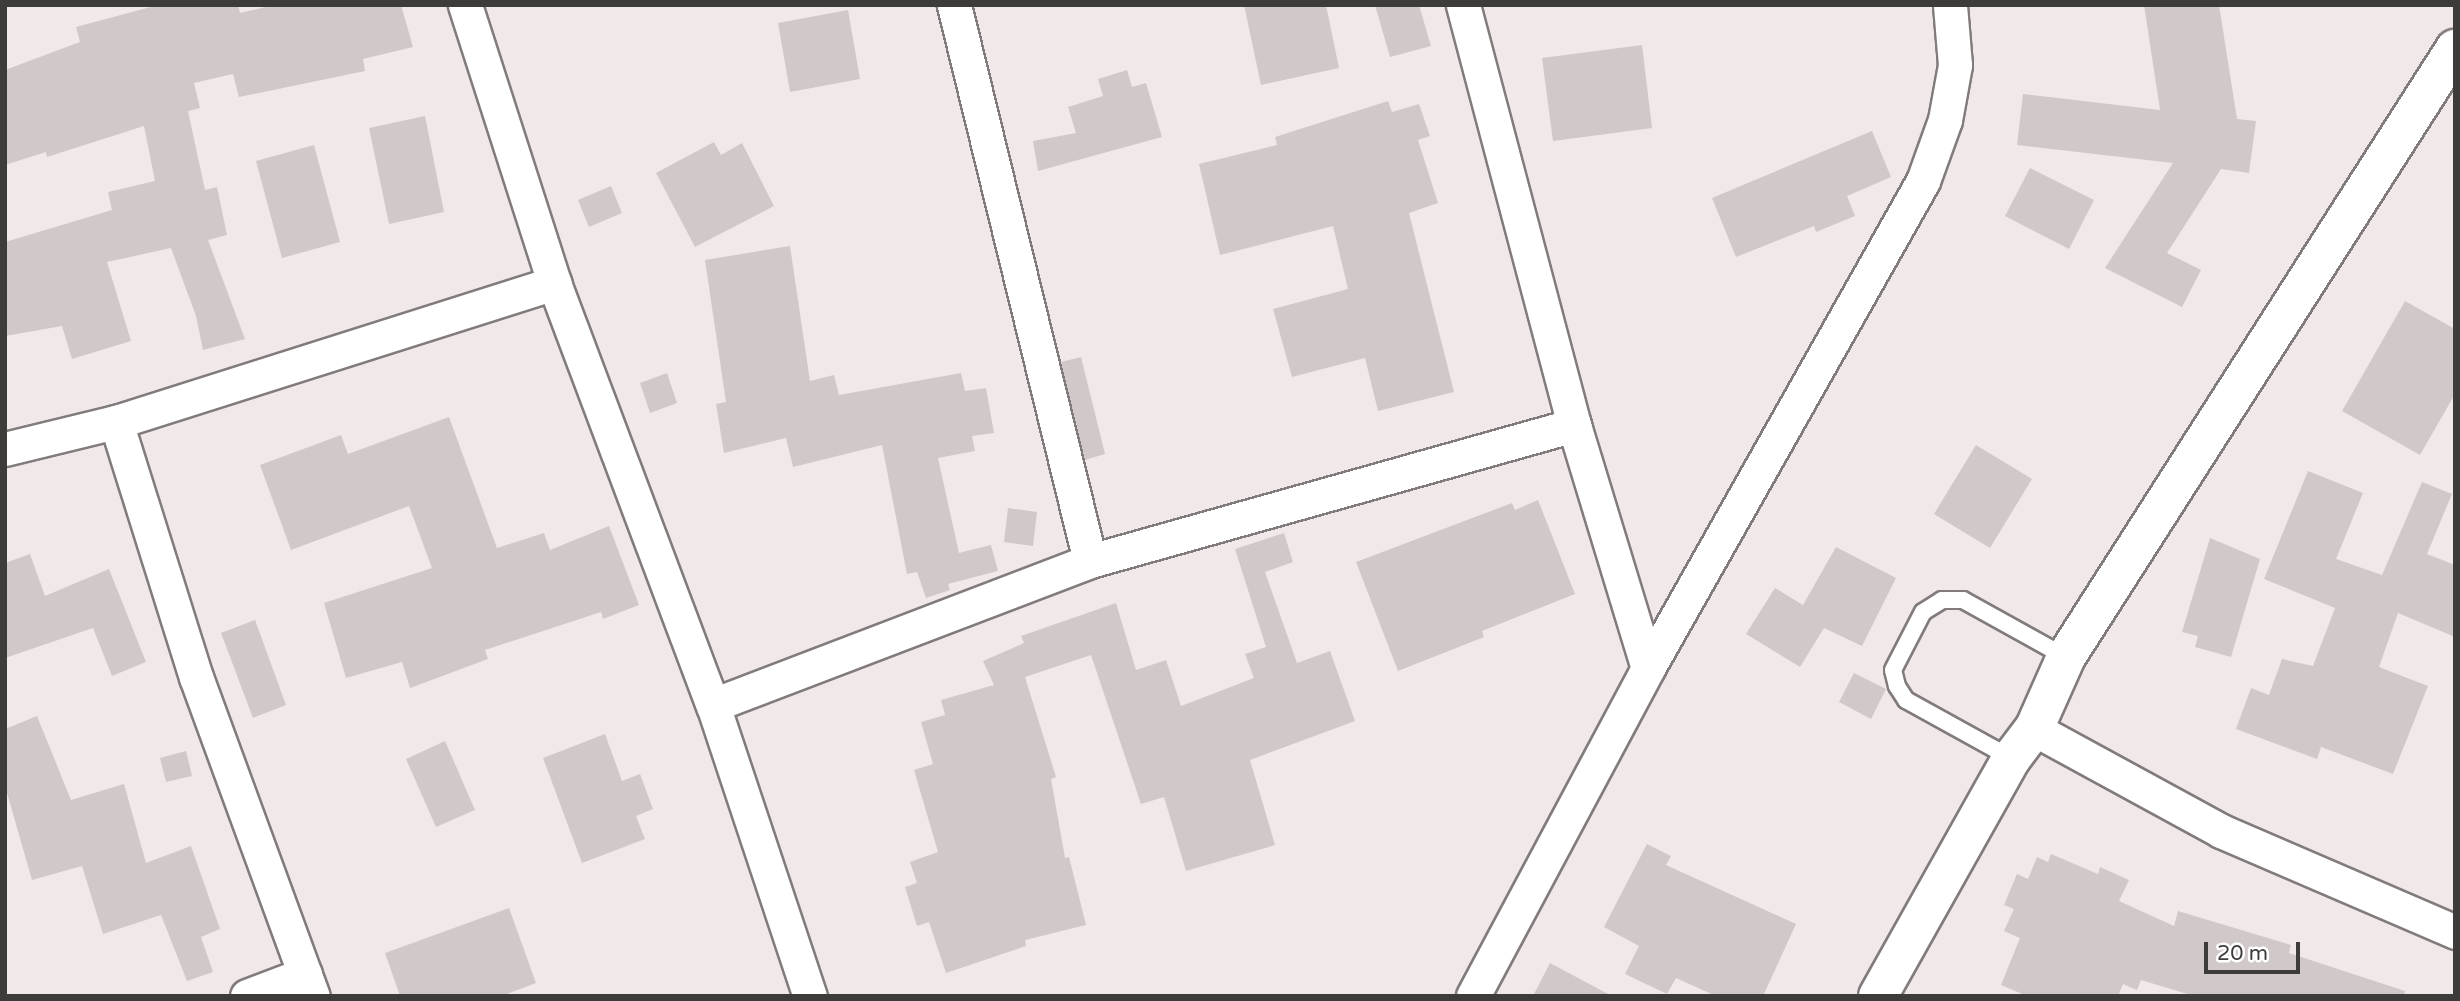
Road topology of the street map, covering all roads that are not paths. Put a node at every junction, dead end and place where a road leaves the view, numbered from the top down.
1 (465, 5) edge
2 (954, 5) edge
3 (1463, 5) edge
4 (1950, 5) edge
5 (2455, 49) edge
6 (554, 284) junction
7 (116, 422) junction
8 (1574, 425) junction
9 (5, 449) edge
10 (1090, 561) junction
11 (2066, 657) junction
12 (1648, 668) junction
13 (713, 705) junction
14 (2034, 729) junction
15 (2011, 759) junction
16 (2455, 932) edge
17 (309, 985) edge
18 (247, 996) edge
19 (810, 996) edge
20 (1473, 996) edge
21 (1878, 996) edge

1 - 6 street
2 - 10 street
3 - 8 street
4 - 12 street
5 - 11 street
6 - 7 street
6 - 13 street
7 - 9 street
7 - 17 street
8 - 10 street
8 - 12 street
10 - 13 street
11 - 14 street
11 - 15 lane
12 - 20 street
13 - 19 street
14 - 15 street
14 - 16 street
15 - 21 street
17 - 18 street

